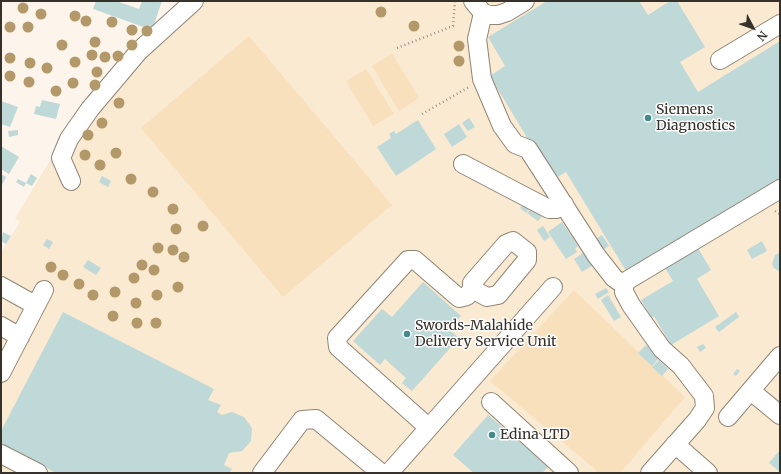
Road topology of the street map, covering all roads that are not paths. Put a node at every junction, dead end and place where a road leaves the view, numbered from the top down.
1 (194, 1) edge
2 (525, 1) edge
3 (478, 7) edge
4 (780, 24) edge
5 (720, 60) dead end
6 (463, 164) dead end
7 (71, 181) dead end
8 (780, 188) edge
9 (564, 204) junction
10 (624, 285) junction
11 (1, 286) edge
12 (553, 287) dead end
13 (472, 289) dead end
14 (1, 326) edge
15 (20, 337) junction
16 (780, 356) edge
17 (2, 370) edge
18 (751, 391) junction
19 (491, 402) dead end
20 (780, 415) edge
21 (728, 418) dead end
22 (428, 427) junction
23 (675, 444) junction
24 (1, 454) edge
25 (38, 473) edge
26 (262, 473) edge
27 (381, 473) edge
28 (389, 473) edge
29 (569, 473) edge
30 (650, 473) edge
31 (708, 473) edge

1 - 7 street
2 - 3 street
3 - 9 street
4 - 5 street
6 - 9 street
8 - 10 street
9 - 10 street
10 - 23 street
11 - 15 street
12 - 22 street
13 - 22 street
14 - 15 street
15 - 17 street
16 - 18 street
18 - 20 street
18 - 21 street
19 - 29 street
22 - 28 street
23 - 30 street
23 - 31 street
24 - 25 street
26 - 27 street

